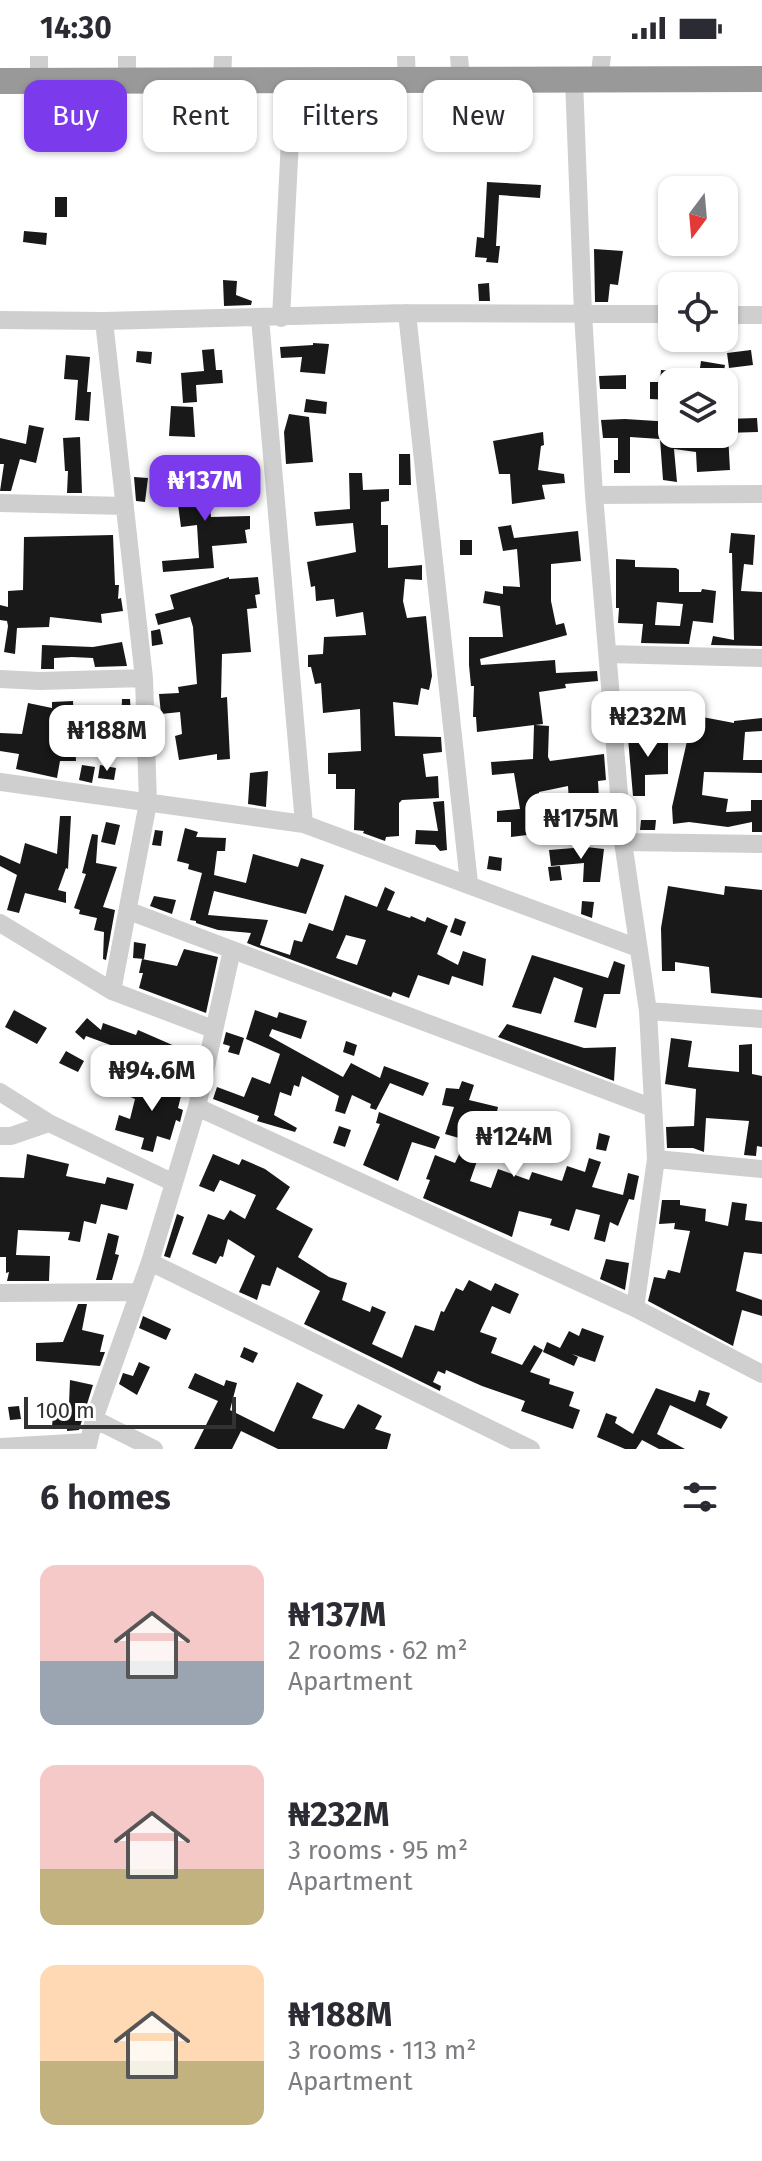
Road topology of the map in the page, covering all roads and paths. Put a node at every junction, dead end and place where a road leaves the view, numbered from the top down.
1 (39, 68) edge
2 (127, 68) edge
3 (222, 68) edge
4 (406, 68) edge
5 (460, 68) edge
6 (592, 72) edge
7 (762, 79) edge
8 (293, 80) joint
9 (0, 81) edge
10 (289, 152) edge
11 (407, 313) junction
12 (583, 313) junction
13 (658, 314) edge
14 (738, 315) edge
15 (762, 315) edge
16 (260, 318) junction
17 (281, 318) junction
18 (0, 320) edge
19 (104, 321) junction
20 (762, 494) edge
21 (594, 495) junction
22 (0, 503) edge
23 (125, 506) junction
24 (608, 654) junction
25 (762, 658) edge
26 (144, 678) junction
27 (0, 679) edge
28 (0, 782) edge
29 (148, 803) junction
30 (304, 824) junction
31 (623, 842) junction
32 (762, 844) edge
33 (469, 883) junction
34 (129, 911) junction
35 (0, 923) edge
36 (638, 948) junction
37 (232, 950) junction
38 (112, 991) junction
39 (648, 1011) junction
40 (762, 1019) edge
41 (213, 1029) junction
42 (0, 1092) edge
43 (197, 1107) junction
44 (653, 1108) junction
45 (49, 1123) junction
46 (0, 1136) edge
47 (656, 1159) junction
48 (762, 1169) edge
49 (174, 1183) junction
50 (150, 1262) junction
51 (139, 1292) junction
52 (0, 1293) edge
53 (635, 1308) junction
54 (762, 1374) edge
55 (94, 1419) junction
56 (88, 1446) edge
57 (0, 1447) edge
58 (154, 1449) edge
59 (531, 1449) edge

1 - 2 highway
1 - 9 highway
2 - 3 highway
3 - 8 highway
4 - 5 highway
4 - 8 highway
5 - 6 highway
6 - 7 highway
6 - 12 street
10 - 17 street
11 - 12 street
11 - 17 street
11 - 33 street
12 - 13 street
12 - 21 street
14 - 15 street
16 - 17 street
16 - 19 street
16 - 30 street
18 - 19 street
19 - 23 street
20 - 21 street
21 - 24 street
22 - 23 street
23 - 26 street
24 - 25 street
24 - 31 street
26 - 27 street
26 - 29 street
28 - 29 street
29 - 30 street
29 - 34 street
30 - 33 street
31 - 32 street
31 - 36 street
33 - 36 street
34 - 37 street
34 - 38 street
35 - 38 street
36 - 39 street
37 - 41 street
37 - 44 street
38 - 41 street
39 - 40 street
39 - 44 street
41 - 43 street
42 - 45 street
43 - 49 street
43 - 53 street
44 - 47 street
45 - 46 street
45 - 49 street
47 - 48 street
47 - 53 street
49 - 50 street
50 - 51 street
50 - 59 street
51 - 52 street
51 - 55 street
53 - 54 street
55 - 56 street
55 - 58 street
56 - 57 street

